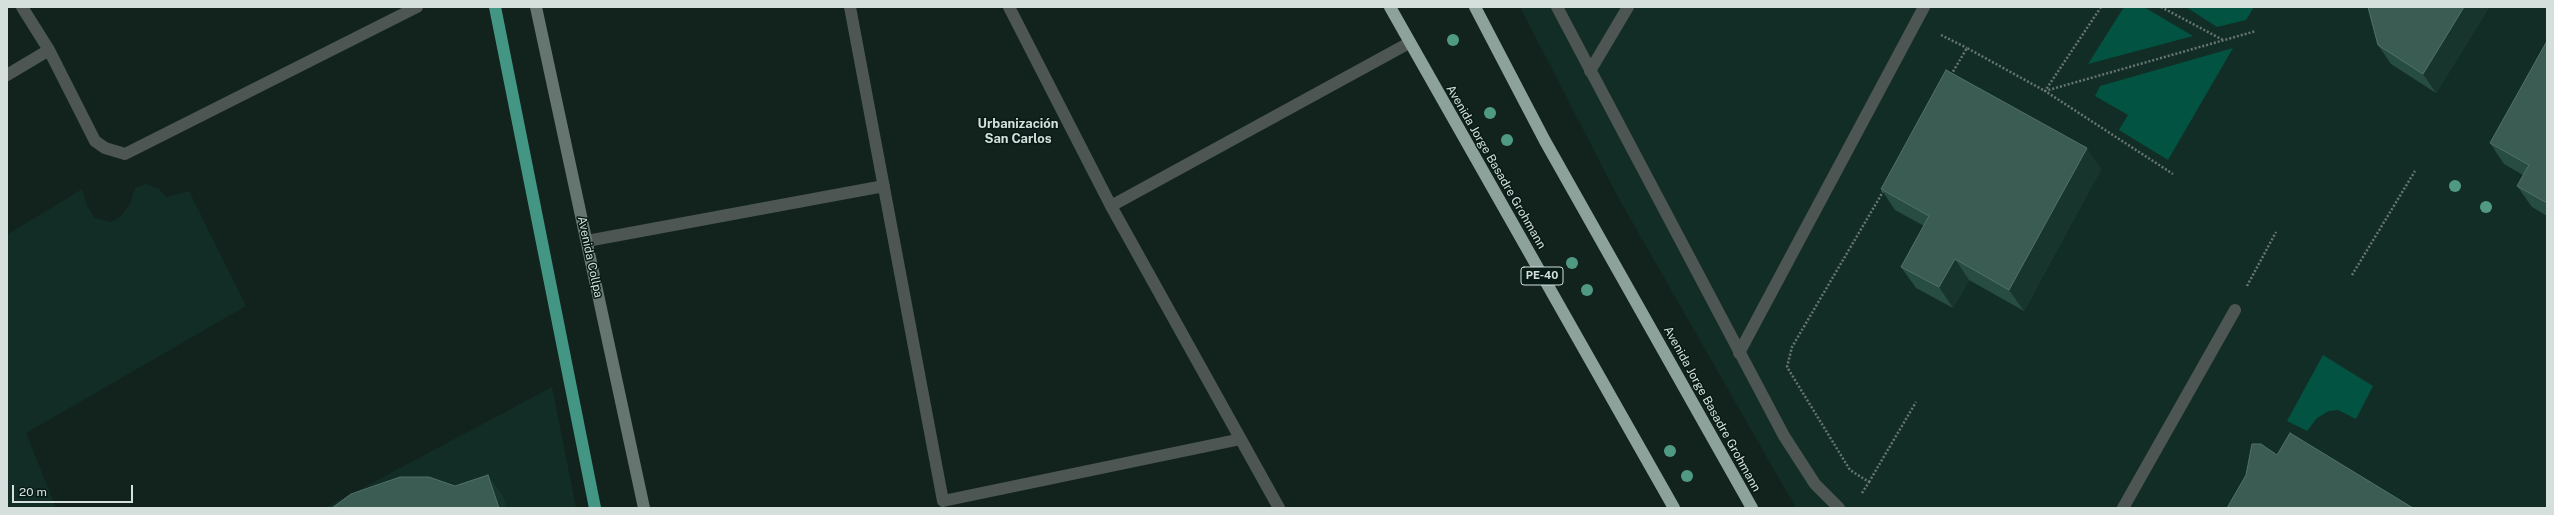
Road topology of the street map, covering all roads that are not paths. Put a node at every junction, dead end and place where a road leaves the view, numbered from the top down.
1 (22, 7) edge
2 (417, 7) edge
3 (536, 7) edge
4 (850, 7) edge
5 (1009, 7) edge
6 (1390, 7) edge
7 (1475, 7) edge
8 (1557, 7) edge
9 (1628, 7) edge
10 (1924, 7) edge
11 (1409, 43) junction
12 (49, 50) junction
13 (1590, 71) junction
14 (7, 75) edge
15 (884, 186) junction
16 (1111, 206) junction
17 (587, 241) junction
18 (2234, 310) road end
19 (1739, 353) junction
20 (1241, 439) junction
21 (644, 508) edge
22 (1279, 508) edge
23 (1674, 508) edge
24 (1752, 508) edge
25 (1839, 508) edge
26 (2123, 508) edge

1 - 12 street
2 - 12 street
3 - 17 main road, Avenida Collpa
4 - 15 street
5 - 16 street
6 - 11 highway, Avenida Jorge Basadre Grohmann / PE-40
7 - 24 highway, Avenida Jorge Basadre Grohmann
8 - 13 street
9 - 13 street
10 - 19 street
11 - 16 street
11 - 23 highway, Avenida Jorge Basadre Grohmann / PE-40
12 - 14 street
13 - 19 street
15 - 17 street
15 - 20 street
16 - 20 street
17 - 21 main road, Avenida Collpa
18 - 26 street
19 - 25 street
20 - 22 street

